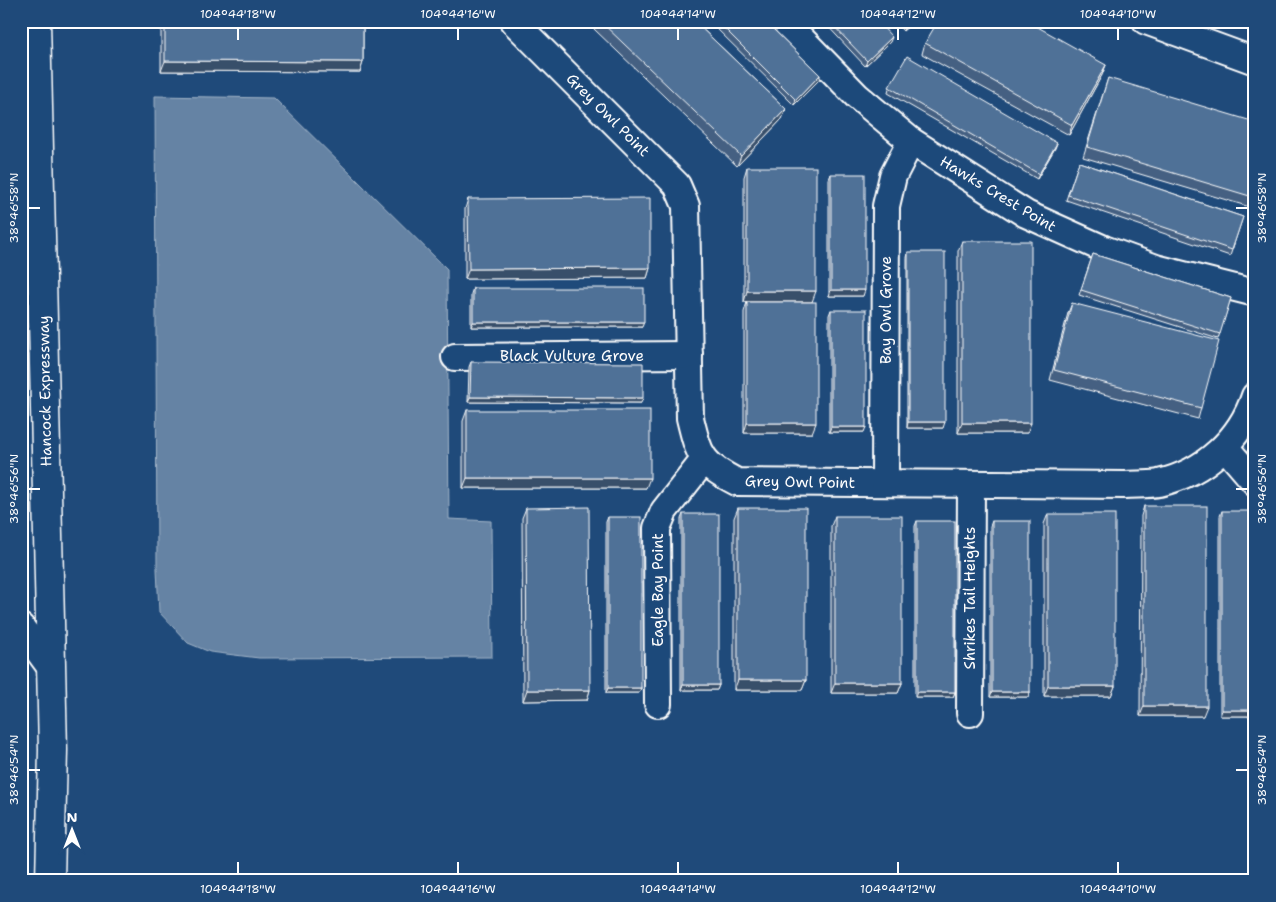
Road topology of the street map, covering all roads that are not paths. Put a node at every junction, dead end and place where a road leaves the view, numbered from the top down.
1 (36, 21) edge
2 (513, 21) edge
3 (784, 21) edge
4 (1146, 21) edge
5 (1255, 61) edge
6 (911, 141) junction
7 (1255, 293) edge
8 (689, 355) junction
9 (455, 357) dead end
10 (1255, 396) edge
11 (1225, 447) junction
12 (704, 460) junction
13 (1255, 482) edge
14 (885, 483) junction
15 (971, 484) junction
16 (21, 627) edge
17 (52, 668) junction
18 (658, 704) dead end
19 (970, 713) dead end
20 (50, 881) edge

1 - 17 main road, Hancock Expressway
2 - 8 street, Grey Owl Point
3 - 6 street, Hawks Crest Point
4 - 5 street
6 - 7 street, Hawks Crest Point
6 - 14 street, Bay Owl Grove
8 - 9 street, Black Vulture Grove
8 - 12 street, Grey Owl Point
10 - 11 street, Grey Owl Point
11 - 13 street
11 - 15 street, Grey Owl Point
12 - 14 street, Grey Owl Point
12 - 18 street, Eagle Bay Point
14 - 15 street, Grey Owl Point
15 - 19 street, Shrikes Tail Heights
16 - 17 street
17 - 20 main road, Hancock Expressway

